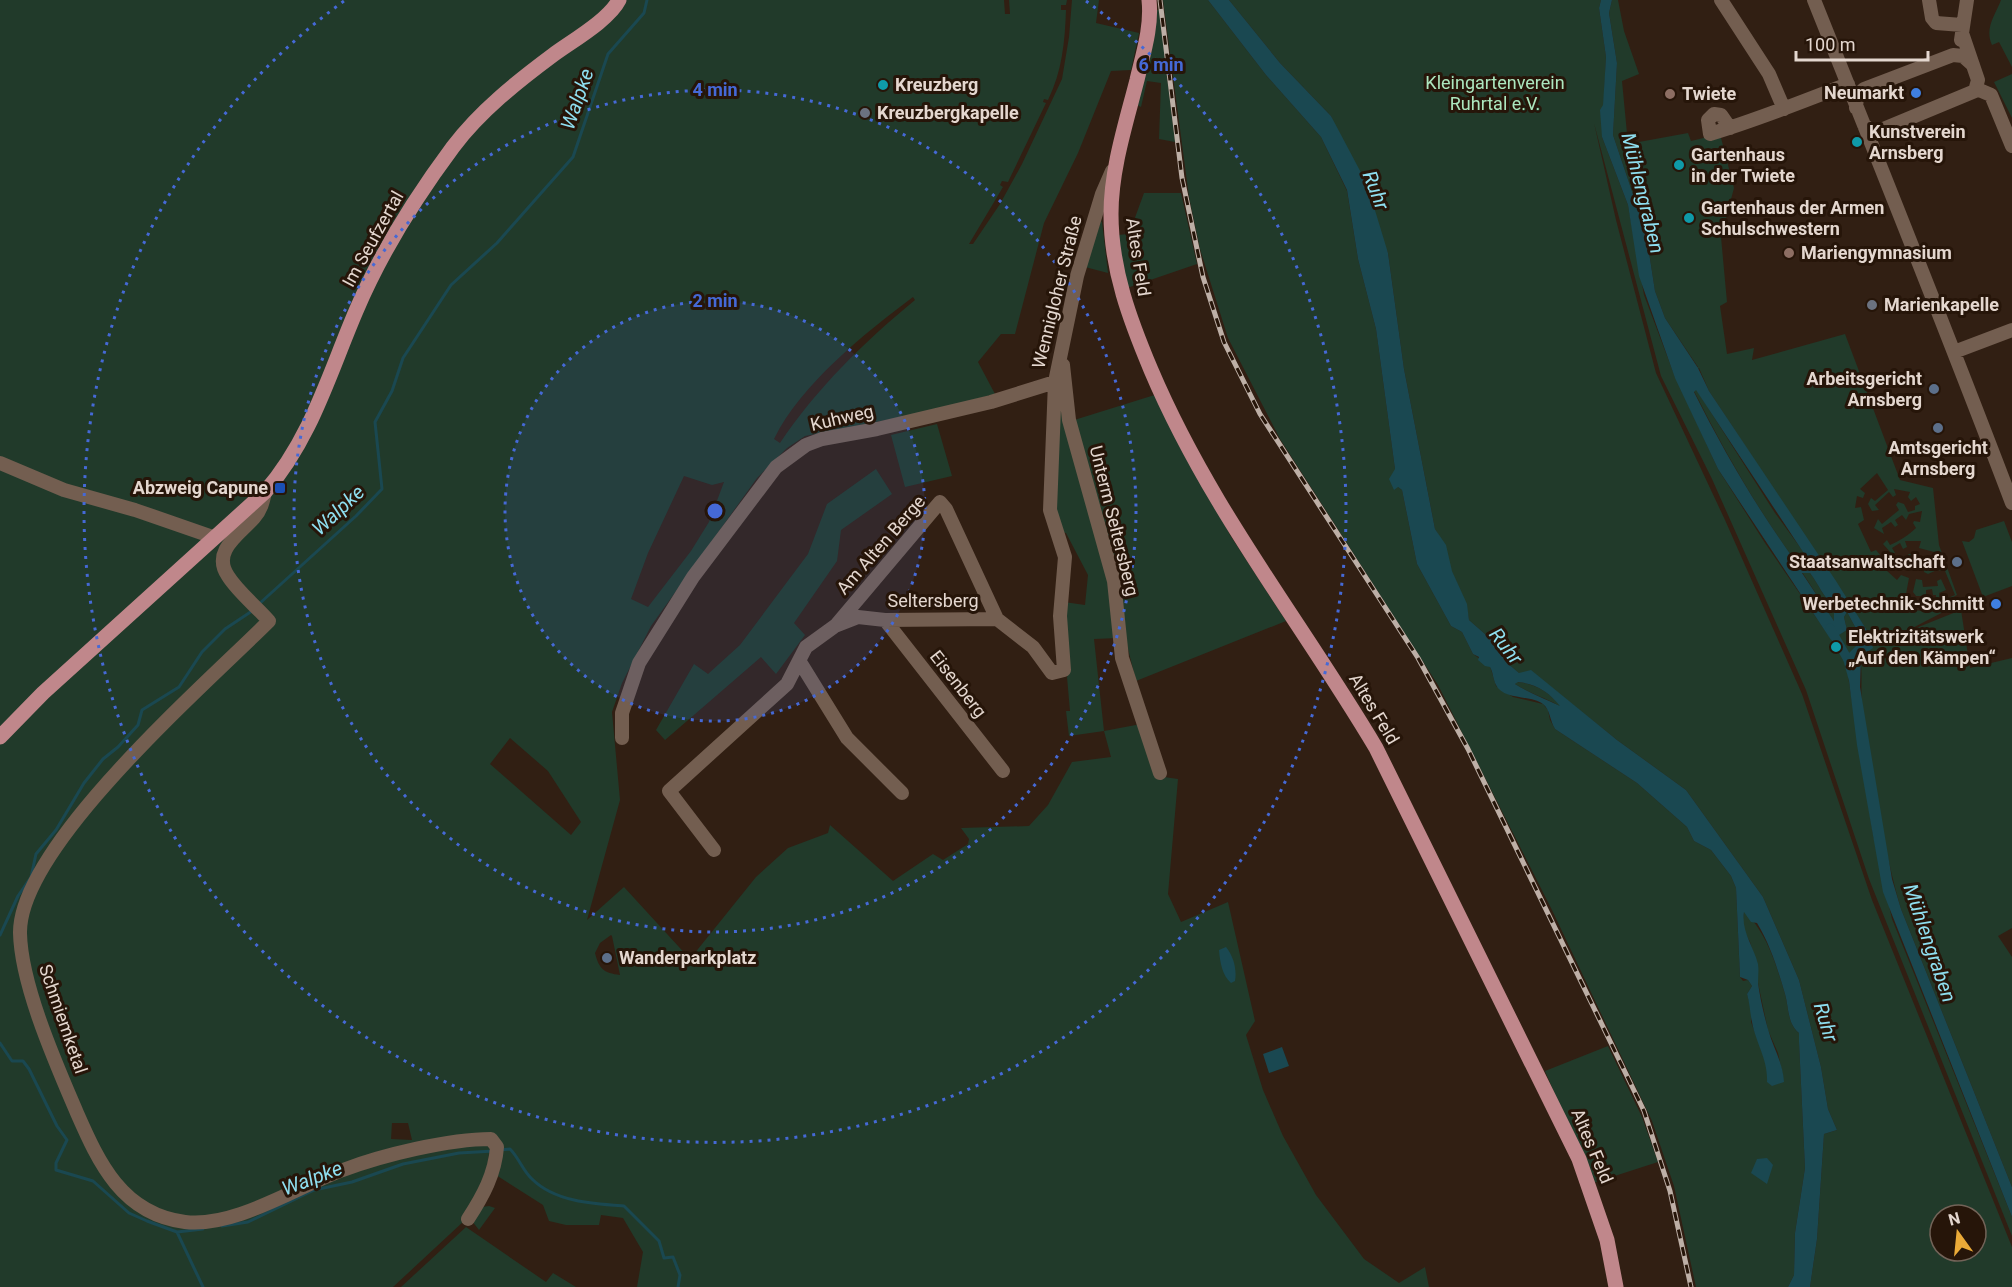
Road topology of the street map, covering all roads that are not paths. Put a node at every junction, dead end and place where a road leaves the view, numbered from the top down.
1 (619, 0) edge
2 (1149, 0) edge
3 (1721, 0) edge
4 (1814, 0) edge
5 (1929, 0) edge
6 (1967, 0) edge
7 (1962, 29) junction
8 (1953, 55) junction
9 (1973, 65) junction
10 (1849, 85) junction
11 (1864, 89) junction
12 (1977, 89) junction
13 (1856, 108) junction
14 (1784, 109) junction
15 (1864, 125) junction
16 (1730, 128) dead end
17 (1881, 130) junction
18 (2012, 146) edge
19 (1875, 150) junction
20 (1104, 212) junction
21 (2012, 330) edge
22 (1061, 345) junction
23 (1954, 352) junction
24 (1055, 382) junction
25 (0, 463) edge
26 (265, 492) junction
27 (2012, 503) edge
28 (213, 537) junction
29 (997, 619) junction
30 (885, 620) junction
31 (835, 626) junction
32 (800, 662) junction
33 (0, 737) edge
34 (622, 738) dead end
35 (1003, 771) dead end
36 (1160, 773) dead end
37 (902, 793) dead end
38 (714, 850) dead end
39 (468, 1219) dead end
40 (1616, 1287) edge

1 - 26 main road, Im Seufzertal
2 - 20 main road, Altes Feld
3 - 14 street
4 - 10 street
5 - 7 street
6 - 7 street
7 - 8 street
7 - 9 street
8 - 9 street
8 - 11 street
9 - 12 street
10 - 11 street
10 - 13 street
10 - 14 street
11 - 13 street
12 - 17 street
12 - 18 street
13 - 15 street
14 - 16 street
15 - 17 street
15 - 19 street
17 - 19 street
19 - 23 street
20 - 22 street, Wennigloher Straße
20 - 40 main road, Altes Feld
21 - 23 street
22 - 24 street, Wennigloher Straße
22 - 36 street, Unterm Seltersberg
23 - 27 street
24 - 29 street, Seltersberg
24 - 34 street, Kuhweg
25 - 28 street
26 - 28 main road, Im Seufzertal
26 - 39 street, Schmiemketal
28 - 33 main road, Im Seufzertal
29 - 30 street, Seltersberg
29 - 31 street, Am Alten Berge
30 - 31 street, Seltersberg
30 - 35 street, Eisenberg
31 - 32 street, Seltersberg
32 - 37 street
32 - 38 street, Seltersberg

